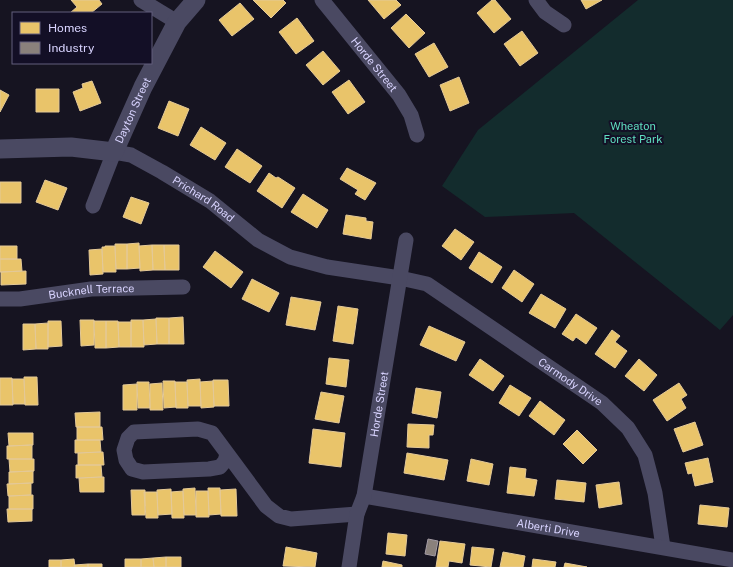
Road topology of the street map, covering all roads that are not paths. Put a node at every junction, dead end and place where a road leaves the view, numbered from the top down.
1 (141, 0) edge
2 (196, 0) edge
3 (322, 0) edge
4 (536, 0) edge
5 (177, 22) junction
6 (564, 25) dead end
7 (417, 135) dead end
8 (0, 149) edge
9 (114, 152) junction
10 (93, 206) dead end
11 (406, 240) dead end
12 (400, 278) junction
13 (183, 287) dead end
14 (0, 299) edge
15 (227, 454) junction
16 (364, 496) junction
17 (357, 514) junction
18 (663, 547) junction
19 (733, 560) edge
20 (349, 567) edge

1 - 5 street
2 - 5 street, Dayton Street
3 - 7 street, Horde Street
4 - 6 street
5 - 9 street, Dayton Street
8 - 9 street, Prichard Road
9 - 10 street, Dayton Street
9 - 12 street, Prichard Road
11 - 12 street, Horde Street
12 - 16 street, Horde Street
12 - 18 street, Carmody Drive
13 - 14 street, Bucknell Terrace
15 - 15 street
15 - 17 street
16 - 17 street, Horde Street
16 - 18 street, Alberti Drive
17 - 20 street, Horde Street
18 - 19 street, Alberti Drive

